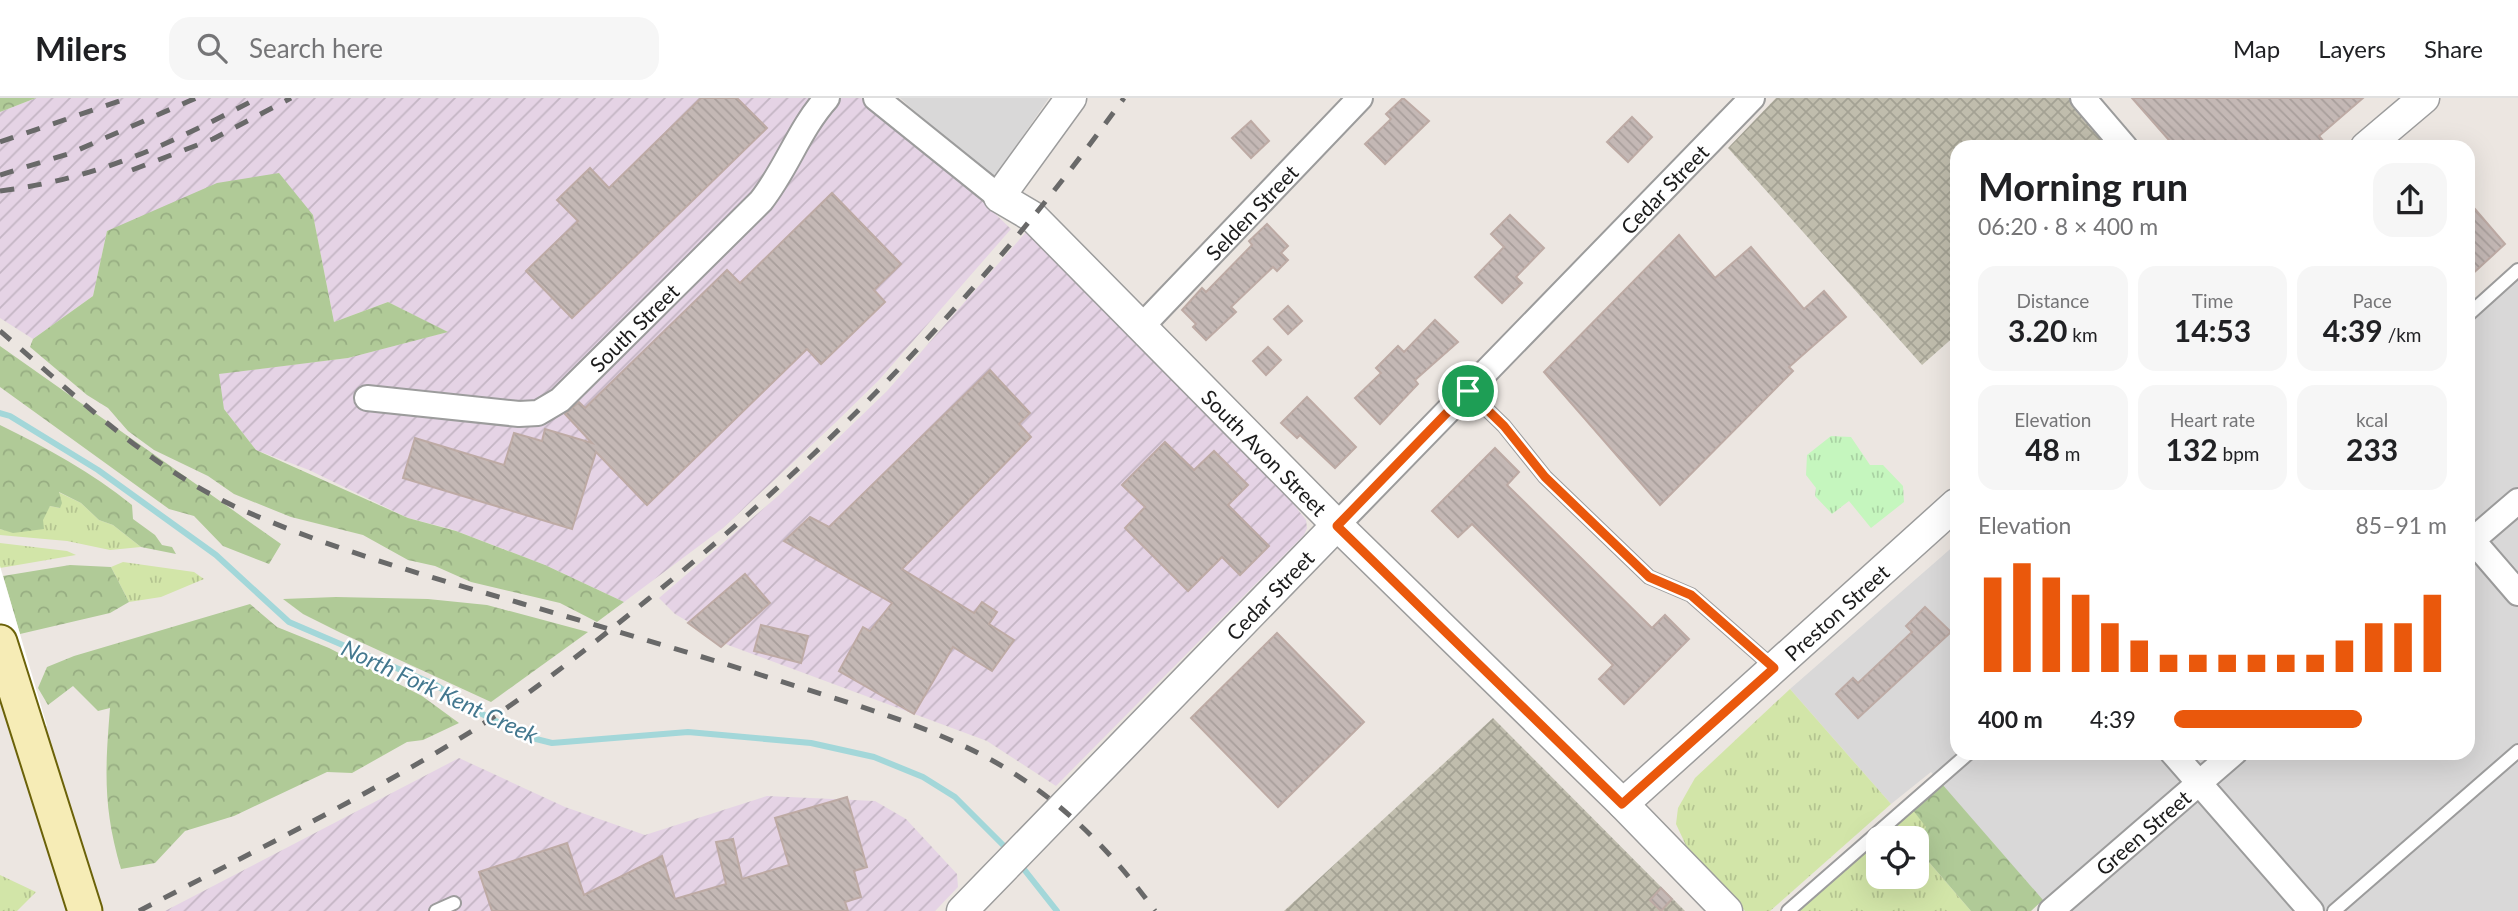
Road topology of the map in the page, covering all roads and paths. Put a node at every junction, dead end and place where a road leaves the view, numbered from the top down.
1 (827, 98) edge
2 (876, 98) edge
3 (1071, 98) edge
4 (1360, 98) edge
5 (1752, 98) edge
6 (2084, 98) edge
7 (2424, 98) edge
8 (2119, 140) edge
9 (2374, 140) edge
10 (999, 197) junction
11 (2518, 270) edge
12 (2475, 309) edge
13 (1142, 326) junction
14 (1468, 391) junction
15 (367, 398) dead end
16 (2518, 500) edge
17 (1950, 509) edge
18 (1337, 526) junction
19 (2475, 535) edge
20 (2475, 546) edge
21 (2518, 593) edge
22 (0, 642) edge
23 (1774, 668) junction
24 (2518, 751) edge
25 (1961, 760) edge
26 (2179, 760) edge
27 (2226, 760) edge
28 (2199, 785) junction
29 (1622, 804) junction
30 (454, 903) dead end
31 (85, 911) edge
32 (436, 911) edge
33 (962, 911) edge
34 (1727, 911) edge
35 (1788, 911) edge
36 (2051, 911) edge
37 (2311, 911) edge
38 (2334, 911) edge

1 - 15 street, South Street
2 - 10 street, South Avon Street
3 - 10 street
4 - 13 street, Selden Street
5 - 14 street, Cedar Street
6 - 8 street
7 - 9 street
10 - 13 street, South Avon Street
11 - 12 lane
13 - 18 street, South Avon Street
14 - 18 street, Cedar Street
14 - 23 lane
16 - 19 street
17 - 23 street, Preston Street
18 - 29 street, South Avon Street
18 - 33 street, Cedar Street
20 - 21 street
22 - 31 main road
23 - 29 street, Preston Street
24 - 38 lane
25 - 35 lane
26 - 28 street
27 - 28 street, Green Street
28 - 36 street, Green Street
28 - 37 street
29 - 34 street, South Avon Street
30 - 32 lane

